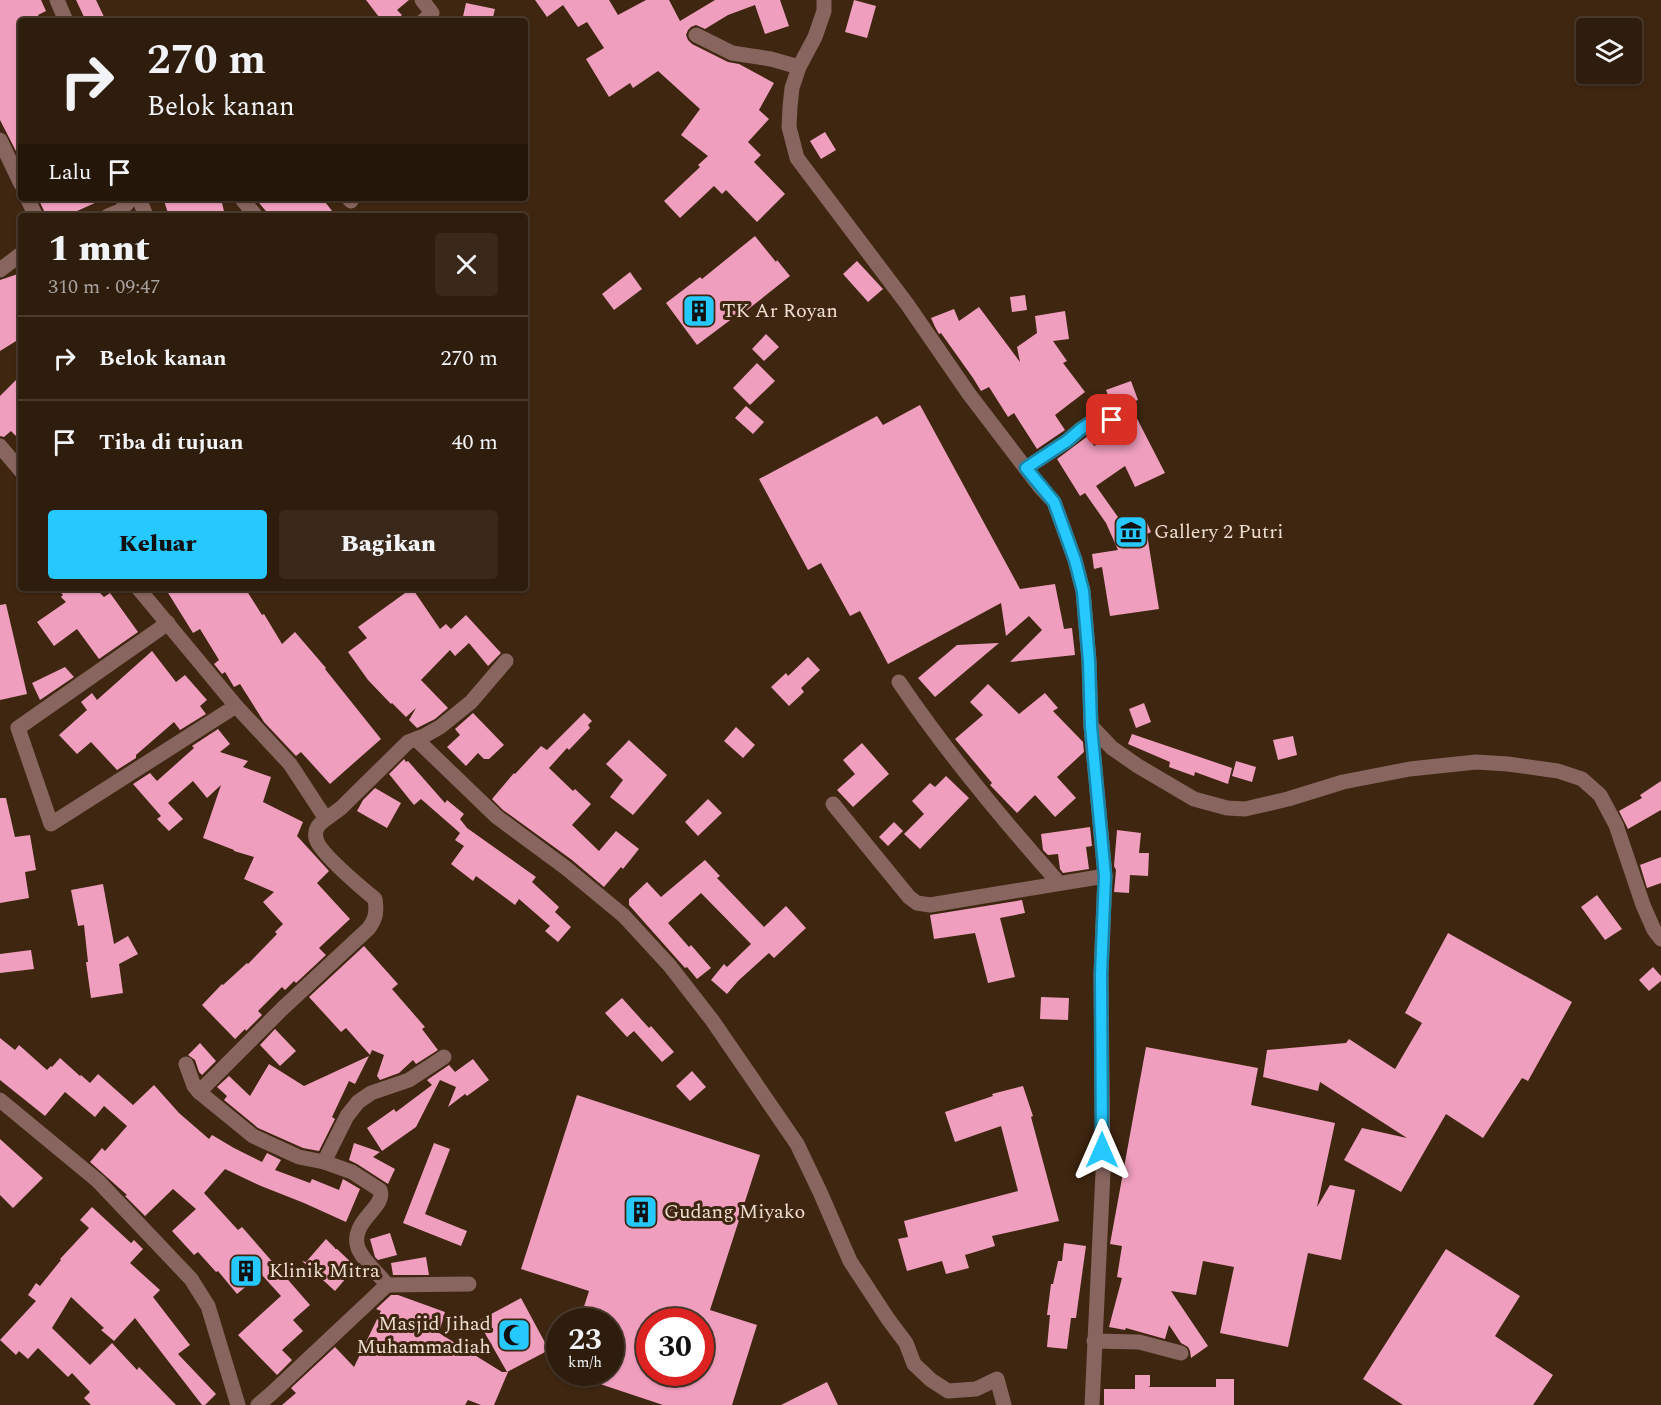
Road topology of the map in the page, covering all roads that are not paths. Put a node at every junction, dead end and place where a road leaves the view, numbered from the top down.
1 (57, 0) edge
2 (422, 0) edge
3 (824, 0) edge
4 (65, 18) edge
5 (426, 18) edge
6 (696, 35) dead end
7 (799, 67) junction
8 (0, 140) edge
9 (18, 178) edge
10 (129, 201) edge
11 (244, 201) edge
12 (114, 213) edge
13 (254, 213) edge
14 (18, 257) edge
15 (0, 270) edge
16 (1112, 420) dead end
17 (0, 446) edge
18 (18, 467) edge
19 (1026, 468) junction
20 (141, 591) edge
21 (168, 623) junction
22 (506, 661) dead end
23 (899, 682) dead end
24 (236, 706) junction
25 (1091, 726) junction
26 (416, 740) junction
27 (833, 804) dead end
28 (326, 819) junction
29 (1105, 876) junction
30 (1059, 883) junction
31 (1661, 939) edge
32 (444, 1057) dead end
33 (186, 1064) dead end
34 (199, 1092) junction
35 (0, 1100) edge
36 (324, 1162) junction
37 (469, 1284) dead end
38 (387, 1285) junction
39 (1094, 1341) junction
40 (1181, 1353) dead end
41 (1002, 1398) edge
42 (238, 1405) edge
43 (258, 1405) edge
44 (1092, 1405) edge

1 - 4 street
2 - 5 street
3 - 7 street
6 - 7 street
7 - 19 street
8 - 9 street
10 - 12 street
11 - 13 street
14 - 15 street
16 - 19 street
17 - 18 street
19 - 25 street
20 - 21 street
21 - 24 street
21 - 24 street
22 - 26 street
23 - 30 street
24 - 28 street
25 - 29 street
25 - 31 street
26 - 28 street
26 - 41 street
27 - 30 street
28 - 34 street
29 - 30 street
29 - 39 street
32 - 36 street
33 - 34 street
34 - 36 street
35 - 42 street
36 - 38 street
37 - 38 street
38 - 43 street
39 - 40 street
39 - 44 street

